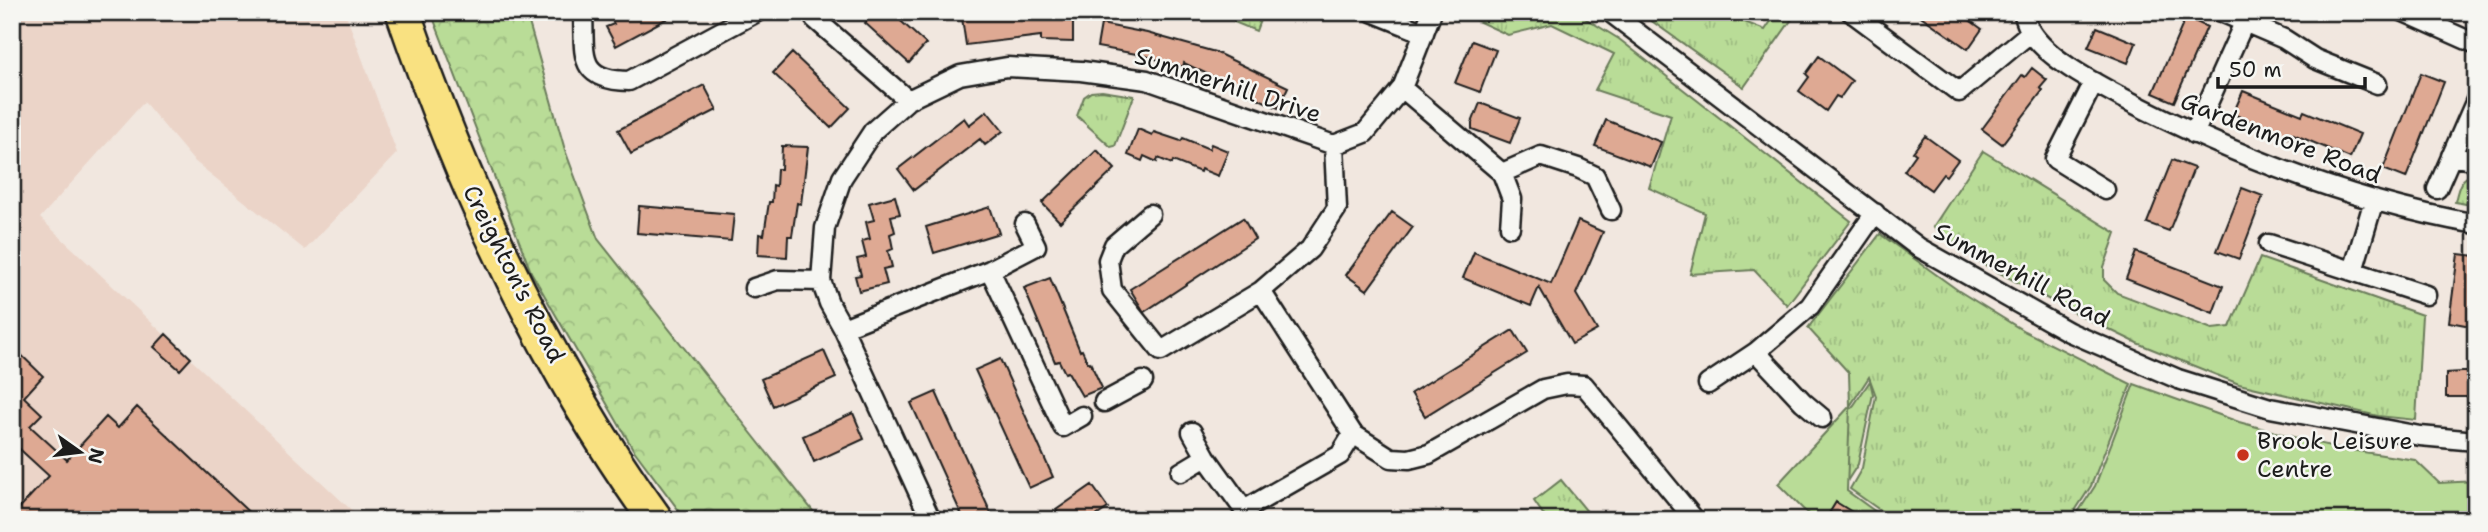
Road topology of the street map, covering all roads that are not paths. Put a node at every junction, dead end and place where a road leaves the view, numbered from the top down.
1 (403, 12) edge
2 (583, 12) edge
3 (757, 12) edge
4 (811, 12) edge
5 (1372, 12) edge
6 (1432, 12) edge
7 (1609, 12) edge
8 (1851, 12) edge
9 (2023, 12) edge
10 (2221, 12) edge
11 (2404, 12) edge
12 (2244, 23) junction
13 (2031, 32) junction
14 (1424, 33) junction
15 (2476, 44) edge
16 (2094, 82) junction
17 (2377, 84) dead end
18 (1402, 88) junction
19 (908, 100) junction
20 (2476, 100) edge
21 (2194, 134) junction
22 (1334, 145) junction
23 (2451, 156) junction
24 (2476, 160) edge
25 (1502, 173) junction
26 (2437, 188) dead end
27 (2105, 190) dead end
28 (2374, 200) junction
29 (1611, 210) dead end
30 (1150, 214) dead end
31 (1875, 214) junction
32 (1025, 224) dead end
33 (2476, 224) edge
34 (1510, 227) dead end
35 (2269, 244) dead end
36 (990, 270) junction
37 (2353, 271) junction
38 (821, 281) junction
39 (754, 288) dead end
40 (1261, 291) junction
41 (2426, 295) dead end
42 (843, 328) junction
43 (1756, 352) junction
44 (1143, 382) dead end
45 (1708, 384) dead end
46 (1104, 401) dead end
47 (1082, 416) dead end
48 (1822, 418) dead end
49 (1192, 432) dead end
50 (1353, 434) junction
51 (2476, 441) edge
52 (1206, 457) junction
53 (1181, 472) dead end
54 (656, 520) edge
55 (930, 520) edge
56 (1695, 520) edge

1 - 54 highway, Creighton's Road
2 - 3 street
4 - 19 street
5 - 14 street
6 - 14 street, Summerhill Drive
7 - 31 street, Summerhill Road
8 - 13 street
9 - 13 street, Gardenmore Road
10 - 12 street
11 - 15 street
12 - 17 street
12 - 21 street
13 - 16 street, Gardenmore Road
14 - 18 street, Summerhill Drive
16 - 21 street, Gardenmore Road
16 - 27 street
18 - 22 street, Summerhill Drive
18 - 25 street
19 - 22 street, Summerhill Drive
19 - 38 street, Summerhill Drive
20 - 23 street
21 - 28 street, Gardenmore Road
22 - 40 street
23 - 24 street
23 - 26 street
25 - 29 street
25 - 34 street
28 - 33 street, Gardenmore Road
28 - 37 street
30 - 40 street
31 - 43 street
31 - 51 street, Summerhill Road
32 - 36 street
35 - 37 street
36 - 42 street
36 - 47 street
37 - 41 street
38 - 39 street
38 - 42 street, Summerhill Drive
40 - 50 street
42 - 55 street, Summerhill Drive
43 - 45 street
43 - 48 street
44 - 46 street
49 - 52 street
50 - 52 street
50 - 56 street
52 - 53 street

